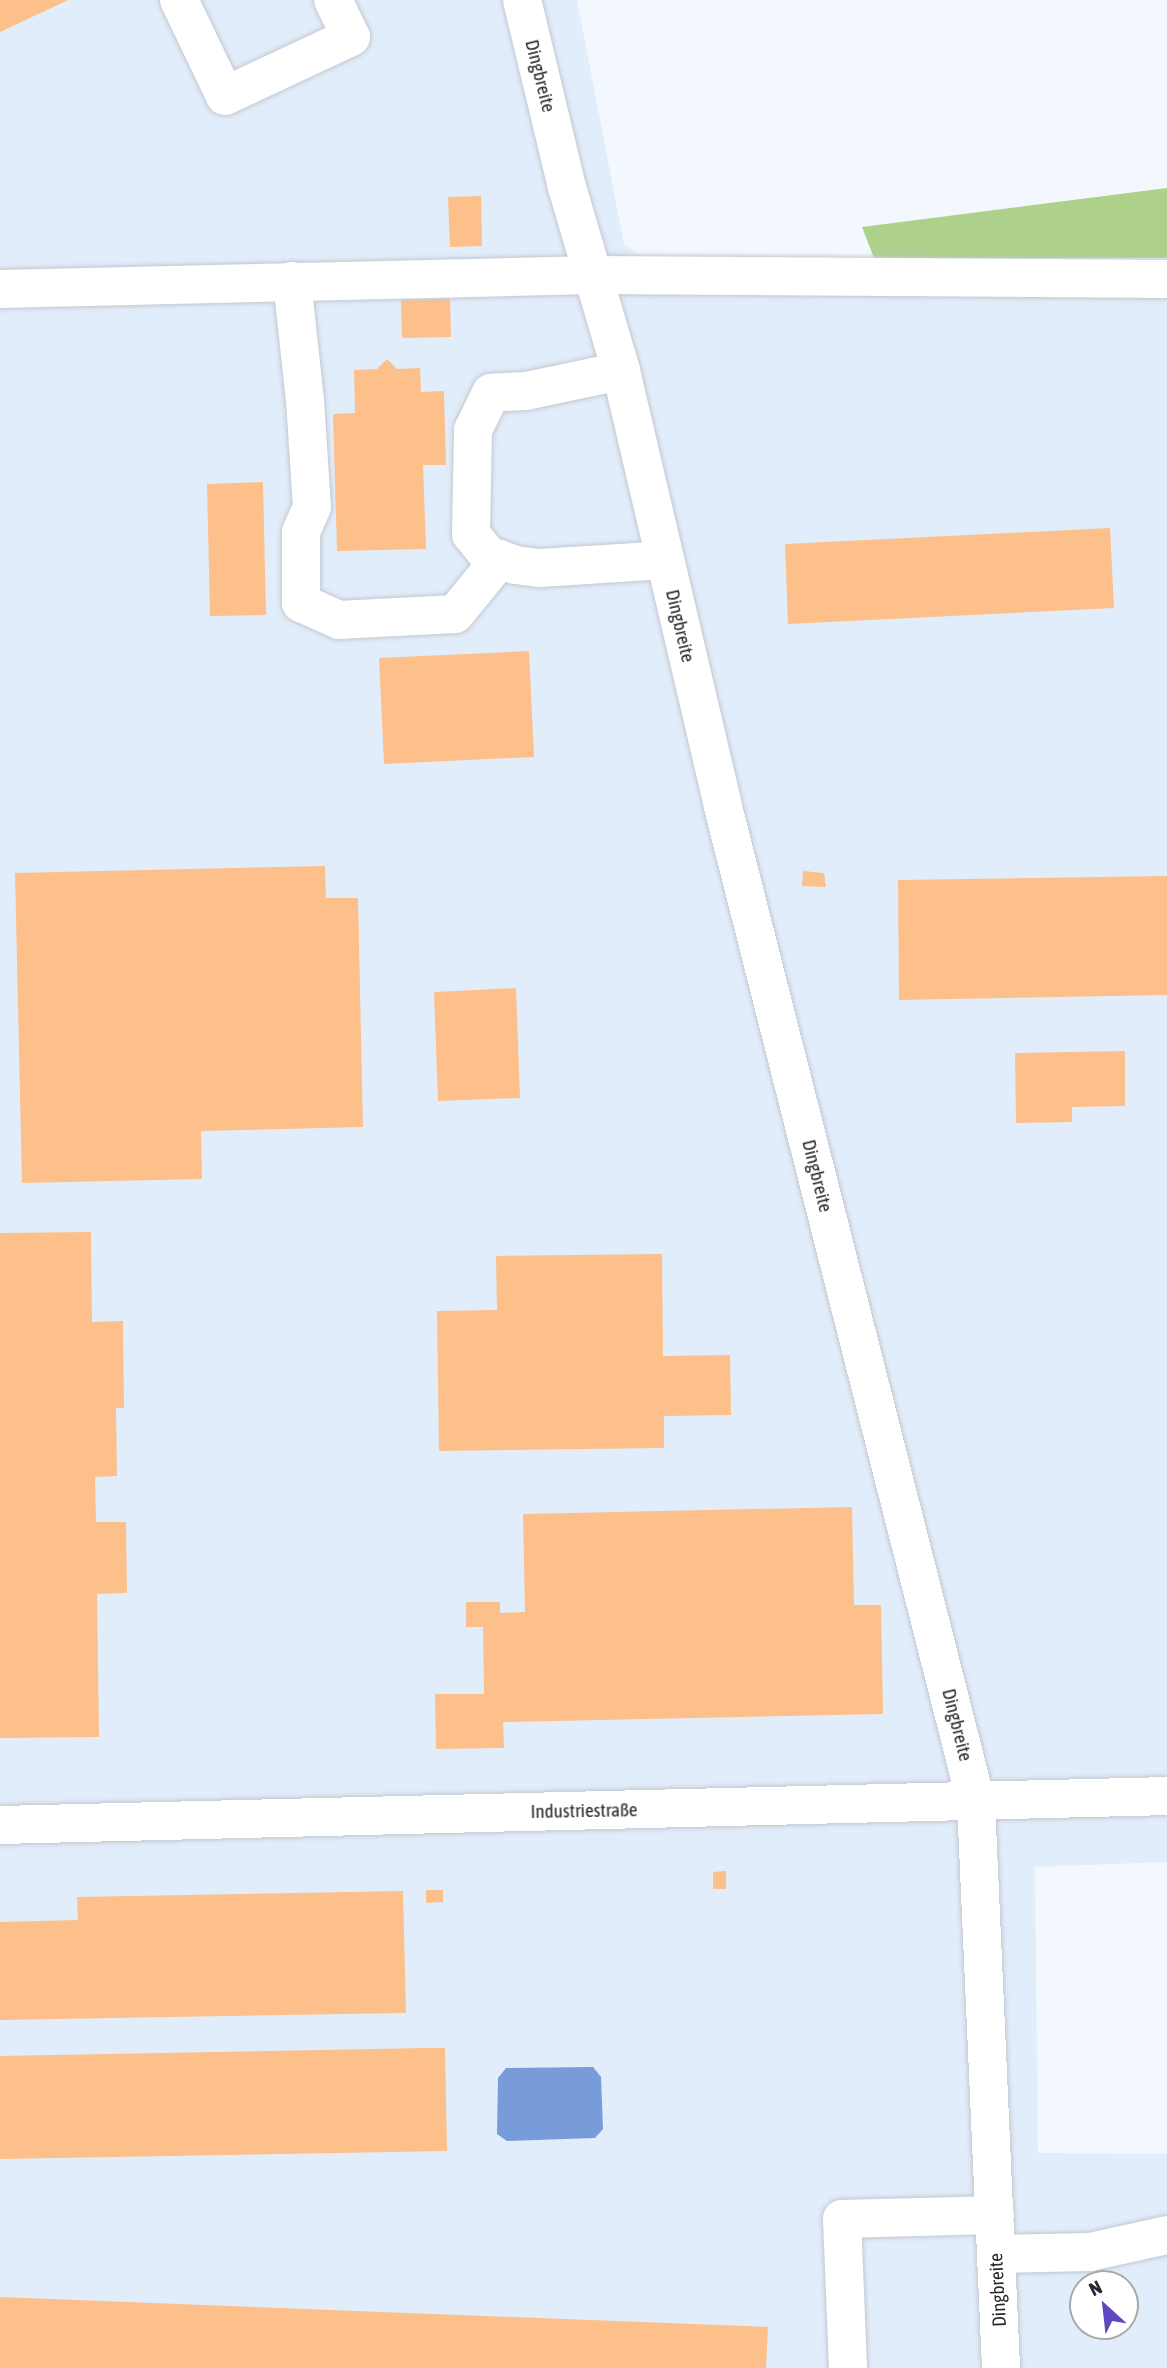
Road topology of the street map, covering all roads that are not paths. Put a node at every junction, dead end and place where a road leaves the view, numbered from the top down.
1 (179, 0) edge
2 (333, 0) edge
3 (522, 0) edge
4 (593, 275) junction
5 (1167, 279) edge
6 (292, 281) junction
7 (0, 289) edge
8 (621, 371) junction
9 (500, 559) junction
10 (665, 560) junction
11 (1167, 1796) edge
12 (976, 1802) junction
13 (0, 1825) edge
14 (995, 2215) junction
15 (1167, 2235) edge
16 (996, 2254) junction
17 (848, 2368) edge
18 (1002, 2368) edge

1 - 2 street
3 - 4 street, Dingbreite
4 - 5 street
4 - 6 street
4 - 8 street, Dingbreite
6 - 7 street
6 - 9 street
8 - 9 street
8 - 10 street, Dingbreite
9 - 10 street
10 - 12 street, Dingbreite
11 - 12 street, Industriestraße
12 - 13 street, Industriestraße
12 - 14 street, Dingbreite
14 - 16 street, Dingbreite
14 - 17 street
15 - 16 street
16 - 18 street, Dingbreite

